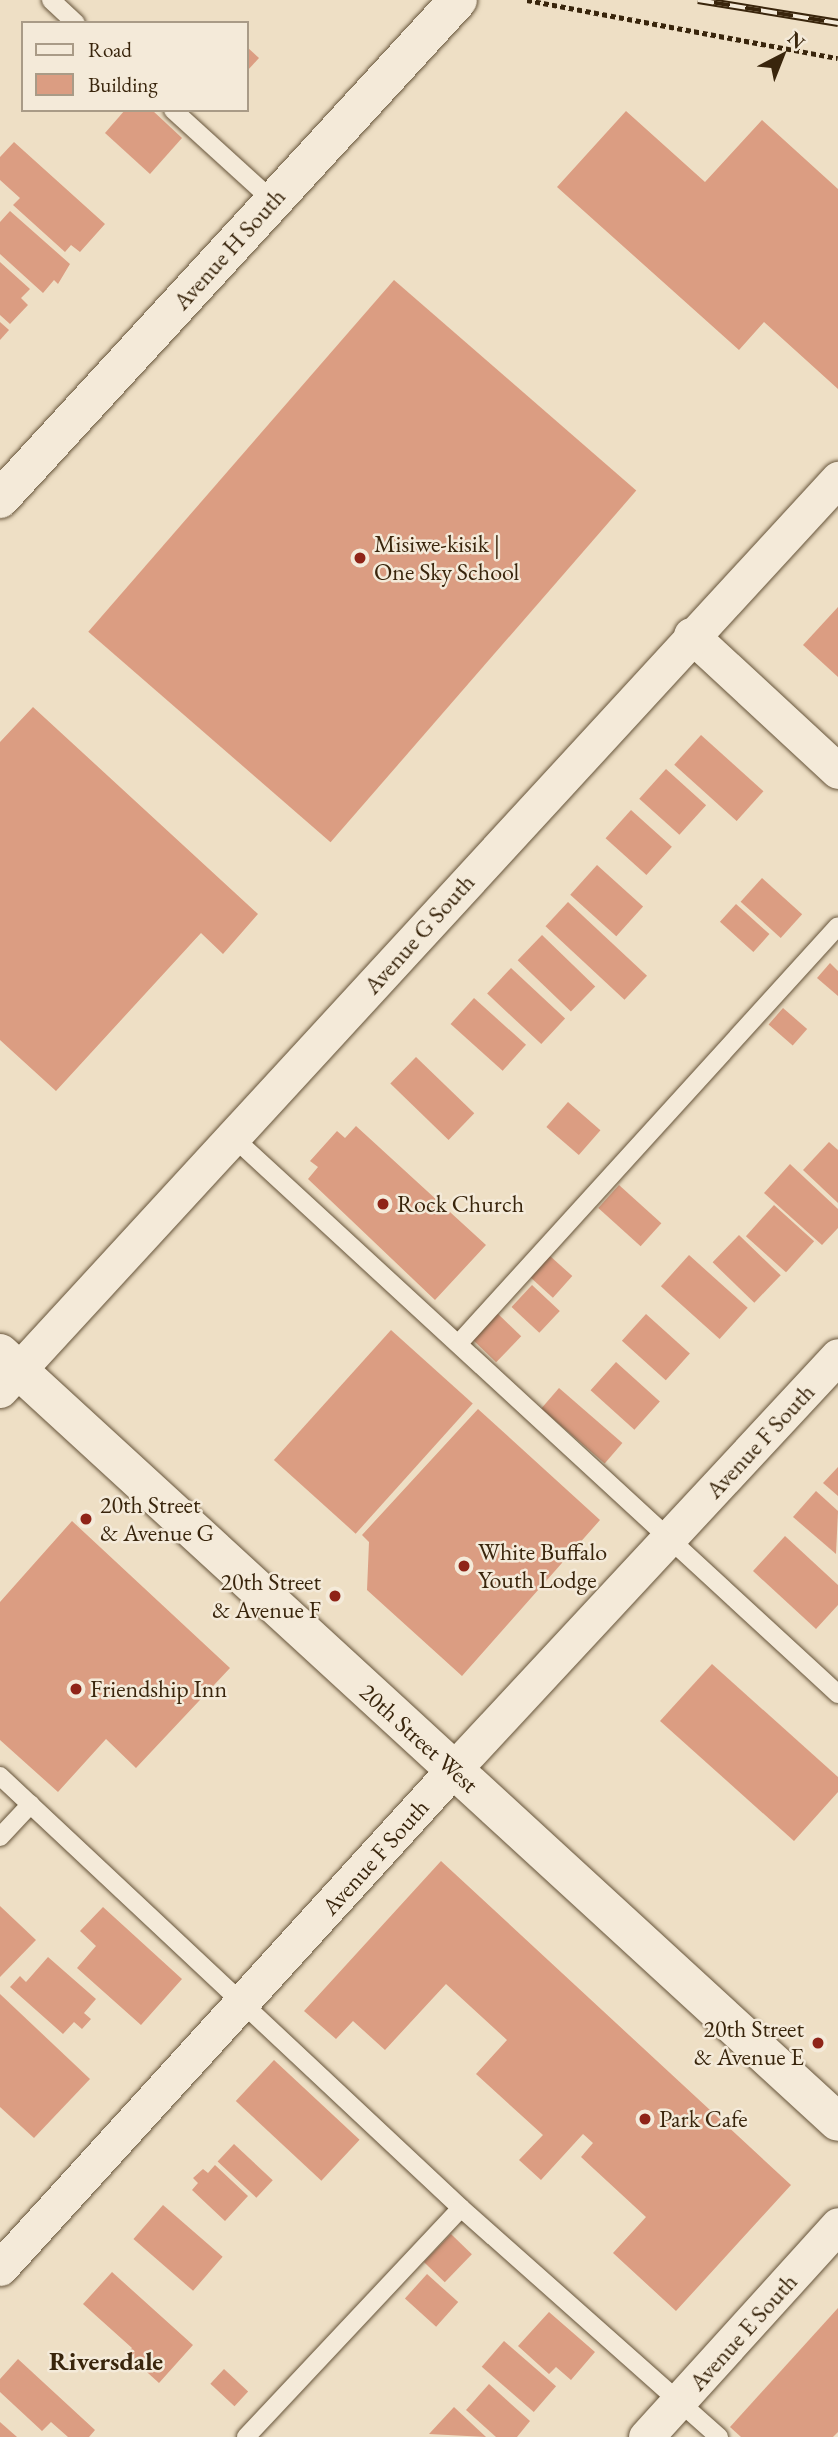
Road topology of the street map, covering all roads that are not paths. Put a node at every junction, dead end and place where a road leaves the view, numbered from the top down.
1 (51, 0) edge
2 (458, 0) edge
3 (74, 21) edge
4 (175, 112) edge
5 (273, 201) junction
6 (838, 479) edge
7 (0, 499) edge
8 (691, 635) junction
9 (838, 771) edge
10 (838, 926) edge
11 (234, 1138) junction
12 (459, 1343) junction
13 (838, 1356) edge
14 (6, 1371) edge
15 (671, 1539) junction
16 (838, 1694) edge
17 (453, 1770) junction
18 (0, 1776) edge
19 (30, 1804) junction
20 (0, 1837) edge
21 (244, 2002) junction
22 (838, 2122) edge
23 (461, 2208) junction
24 (838, 2225) edge
25 (0, 2268) edge
26 (681, 2401) junction
27 (246, 2437) edge
28 (646, 2437) edge
29 (719, 2437) edge

1 - 3 lane
2 - 5 main road, Avenue H South
4 - 5 lane
5 - 7 main road, Avenue H South
6 - 8 street, Avenue G South
8 - 9 street
8 - 11 street, Avenue G South
10 - 12 lane
11 - 12 lane
11 - 14 street, Avenue G South
12 - 15 lane
13 - 15 street, Avenue F South
14 - 17 main road, 20th Street West
15 - 16 lane
15 - 17 street, Avenue F South
17 - 21 street, Avenue F South
17 - 22 main road, 20th Street West
18 - 19 lane
19 - 20 lane
19 - 21 lane
21 - 23 lane
21 - 25 street, Avenue F South
23 - 26 lane
23 - 27 lane
24 - 26 street, Avenue E South
26 - 28 street, Avenue E South
26 - 29 lane

